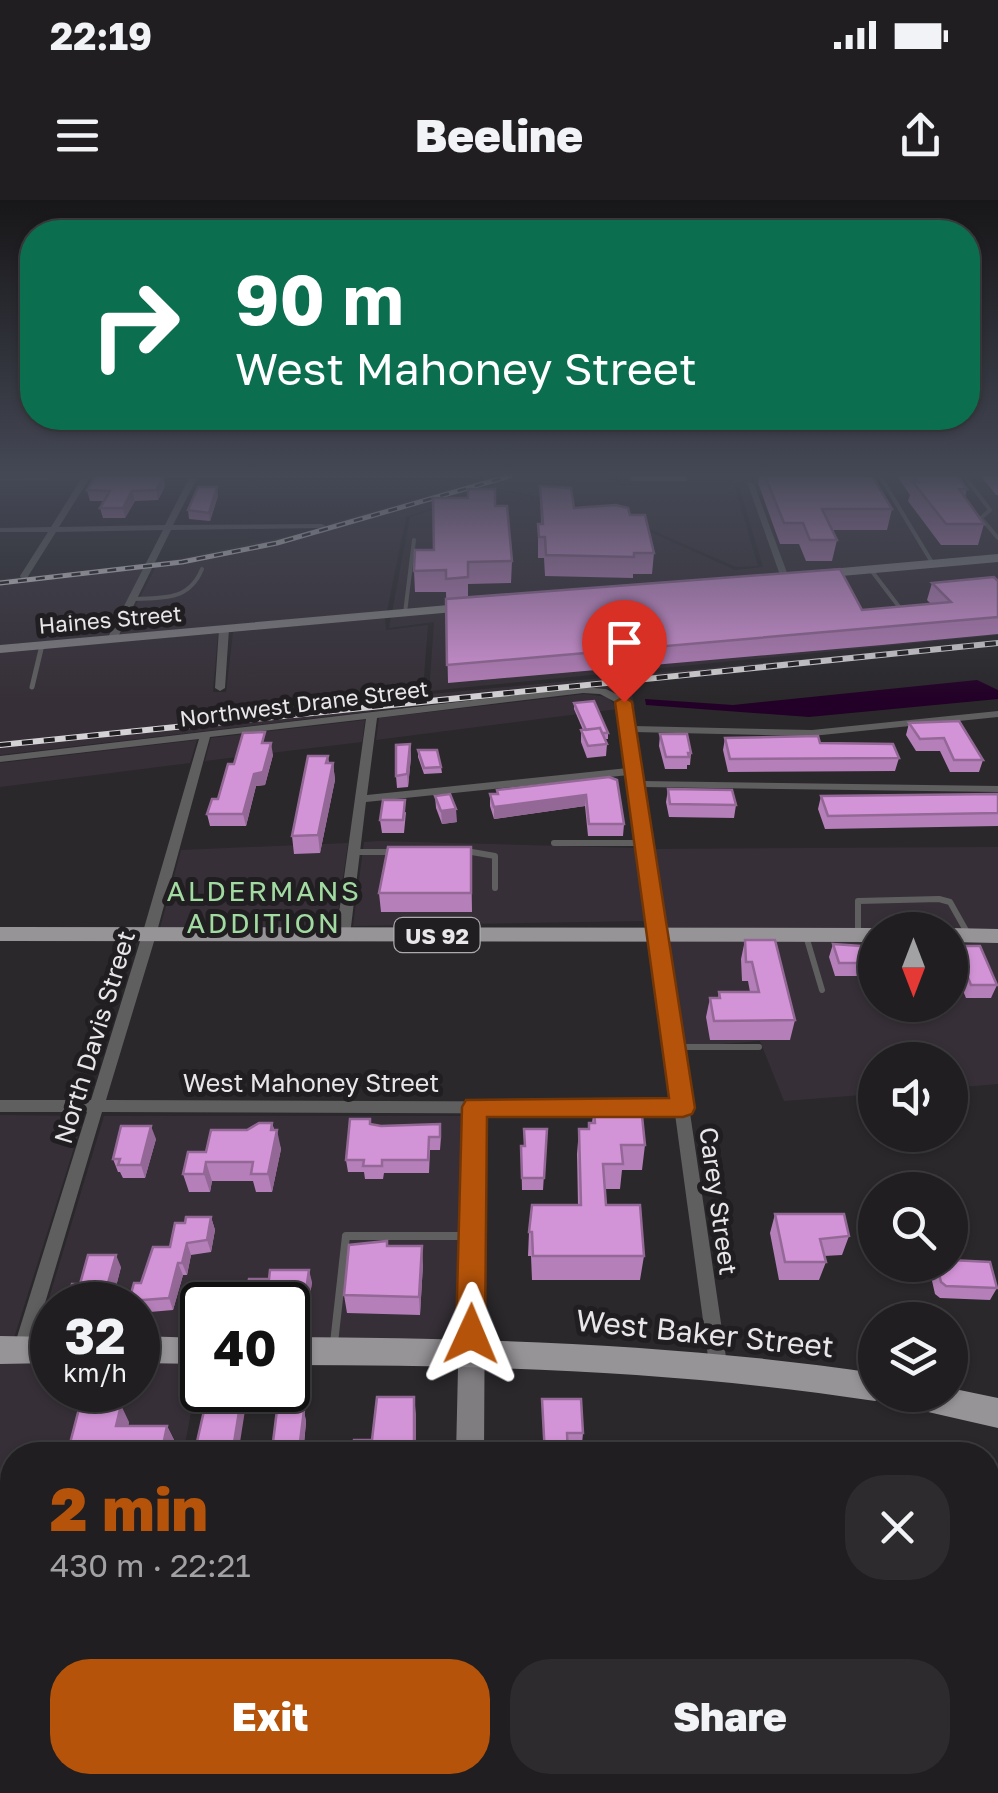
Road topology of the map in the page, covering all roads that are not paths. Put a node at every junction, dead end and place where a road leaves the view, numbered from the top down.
1 (41, 550) edge
2 (158, 550) edge
3 (413, 550) edge
4 (770, 550) edge
5 (926, 550) edge
6 (998, 558) edge
7 (934, 564) junction
8 (202, 569) dead end
9 (871, 570) junction
10 (24, 576) dead end
11 (778, 578) joint
12 (134, 599) junction
13 (496, 604) edge
14 (404, 613) junction
15 (908, 616) edge
16 (224, 629) junction
17 (112, 639) junction
18 (42, 645) junction
19 (0, 649) edge
20 (32, 687) dead end
21 (220, 688) dead end
22 (612, 694) joint
23 (998, 714) edge
24 (372, 715) junction
25 (627, 729) junction
26 (205, 735) junction
27 (0, 759) edge
28 (633, 778) junction
29 (998, 789) edge
30 (362, 800) junction
31 (554, 843) dead end
32 (642, 843) junction
33 (354, 852) junction
34 (404, 852) edge
35 (452, 852) edge
36 (496, 888) dead end
37 (953, 912) edge
38 (858, 916) edge
39 (0, 934) edge
40 (343, 934) junction
41 (150, 935) junction
42 (657, 935) junction
43 (806, 935) junction
44 (858, 935) edge
45 (968, 935) edge
46 (998, 936) edge
47 (822, 990) dead end
48 (674, 1046) junction
49 (759, 1047) dead end
50 (0, 1106) edge
51 (96, 1107) junction
52 (475, 1107) junction
53 (683, 1108) junction
54 (472, 1236) junction
55 (11, 1350) edge
56 (310, 1351) edge
57 (333, 1351) junction
58 (470, 1351) junction
59 (718, 1364) junction
60 (858, 1385) edge
61 (968, 1406) edge
62 (998, 1412) edge
63 (470, 1442) edge

1 - 10 street
2 - 12 street
3 - 14 lane
4 - 11 street
5 - 7 lane
6 - 7 street
7 - 9 street
8 - 12 lane
9 - 11 street
9 - 15 lane
12 - 17 street
13 - 14 street, Haines Street
14 - 16 street, Haines Street
16 - 17 street, Haines Street
16 - 21 street
17 - 18 street, Haines Street
18 - 19 street, Haines Street
18 - 20 lane
22 - 24 street, Northwest Drane Street
22 - 25 street, Carey Street
23 - 25 street
24 - 26 street, Northwest Drane Street
24 - 30 street
25 - 28 street, Carey Street
26 - 27 street, Northwest Drane Street
26 - 41 street, North Davis Street
28 - 29 street
28 - 30 street
28 - 32 street, Carey Street
30 - 33 street
31 - 32 lane
32 - 42 street, Carey Street
33 - 34 lane
33 - 40 street
35 - 36 lane
37 - 38 lane
39 - 41 main road, US 92
40 - 41 main road, US 92
40 - 42 main road, US 92
41 - 51 street, North Davis Street
42 - 43 main road, US 92
42 - 48 street, Carey Street
43 - 44 main road, US 92
43 - 47 lane
45 - 46 main road
48 - 49 lane
48 - 53 street, Carey Street
50 - 51 street, West Mahoney Street
51 - 52 street, West Mahoney Street
51 - 55 street, North Davis Street
52 - 53 street, West Mahoney Street
52 - 54 street
53 - 59 street, Carey Street
54 - 57 lane
54 - 58 street
56 - 57 main road, West Baker Street
57 - 58 main road, West Baker Street
58 - 59 main road, West Baker Street
58 - 63 street
59 - 60 main road, West Baker Street
61 - 62 main road

